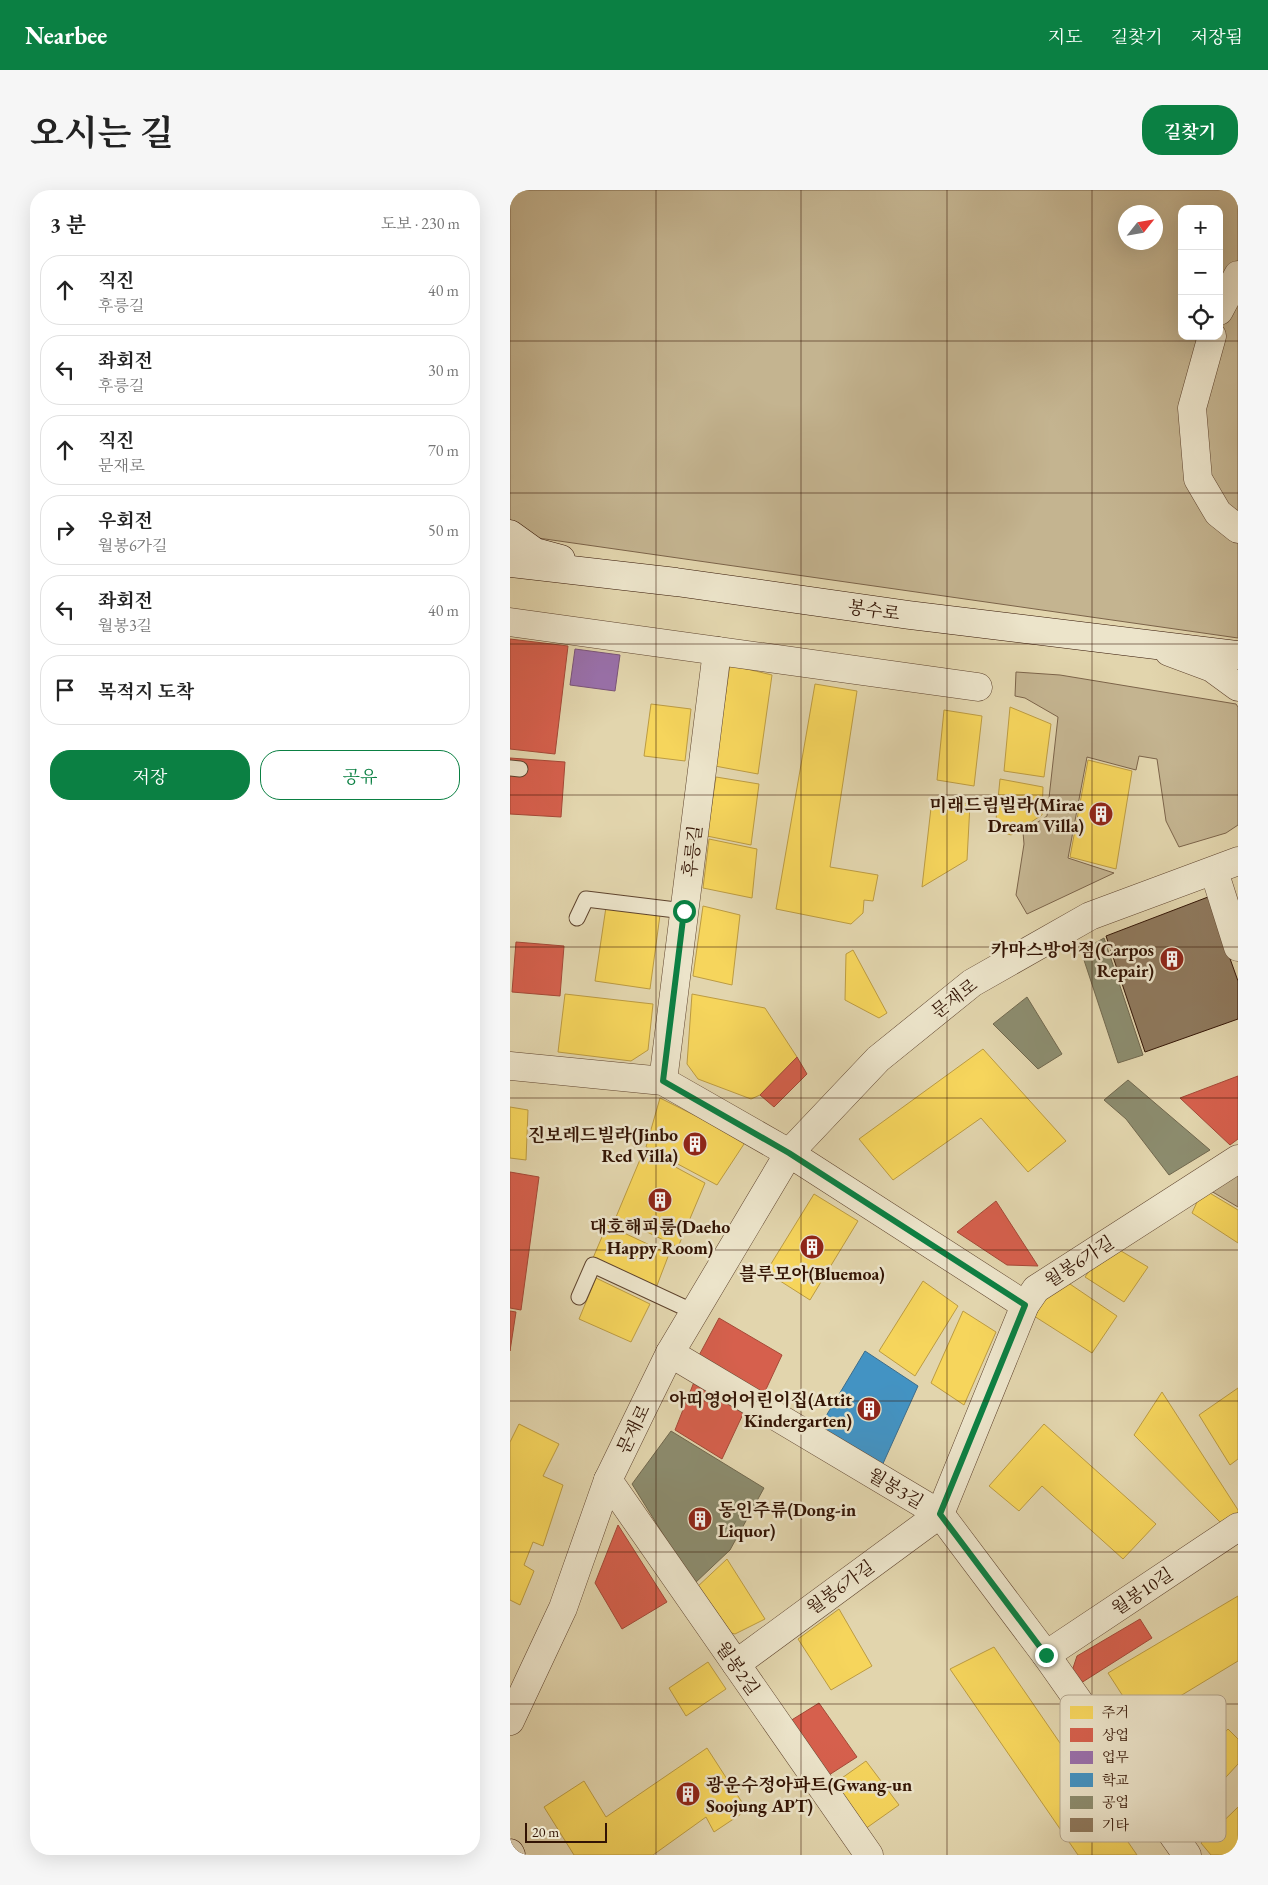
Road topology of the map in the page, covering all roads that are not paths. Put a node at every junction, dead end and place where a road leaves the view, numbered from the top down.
1 (1238, 275) edge
2 (1223, 303) edge
3 (1211, 340) edge
4 (1238, 529) edge
5 (510, 534) edge
6 (510, 563) edge
7 (616, 575) junction
8 (510, 622) edge
9 (1139, 642) junction
10 (717, 651) junction
11 (1238, 655) edge
12 (978, 687) dead end
13 (1238, 687) edge
14 (1238, 847) edge
15 (1226, 866) edge
16 (684, 911) junction
17 (577, 918) dead end
18 (1238, 947) edge
19 (510, 1066) edge
20 (663, 1081) junction
21 (789, 1153) junction
22 (1238, 1159) edge
23 (580, 1297) dead end
24 (1025, 1305) junction
25 (694, 1312) junction
26 (670, 1353) junction
27 (608, 1480) junction
28 (940, 1514) junction
29 (1238, 1527) edge
30 (1046, 1655) junction
31 (736, 1664) junction
32 (1074, 1695) edge
33 (510, 1721) edge
34 (1178, 1842) edge
35 (869, 1855) edge
36 (1187, 1855) edge

1 - 2 street
3 - 4 street
5 - 7 street
6 - 7 street, 봉수로
7 - 9 street, 봉수로
8 - 10 street
9 - 11 street, 봉수로
9 - 13 street
10 - 12 street
10 - 16 street, 후릉길
14 - 15 street
15 - 18 street
15 - 21 street, 문재로
16 - 17 lane
16 - 20 street, 후릉길
19 - 20 street
20 - 21 street
21 - 24 street
21 - 25 street, 문재로
22 - 24 street, 월봉6가길
23 - 25 lane
24 - 28 street, 월봉6가길
25 - 26 street, 문재로
26 - 27 street, 문재로
26 - 28 street, 월봉3길
27 - 31 street, 월봉2길
27 - 33 street, 문재로
28 - 30 street, 월봉3길
28 - 31 street, 월봉6가길
29 - 30 street, 월봉10길
30 - 32 street, 월봉3길
31 - 35 street, 월봉2길
34 - 36 street, 월봉3길

